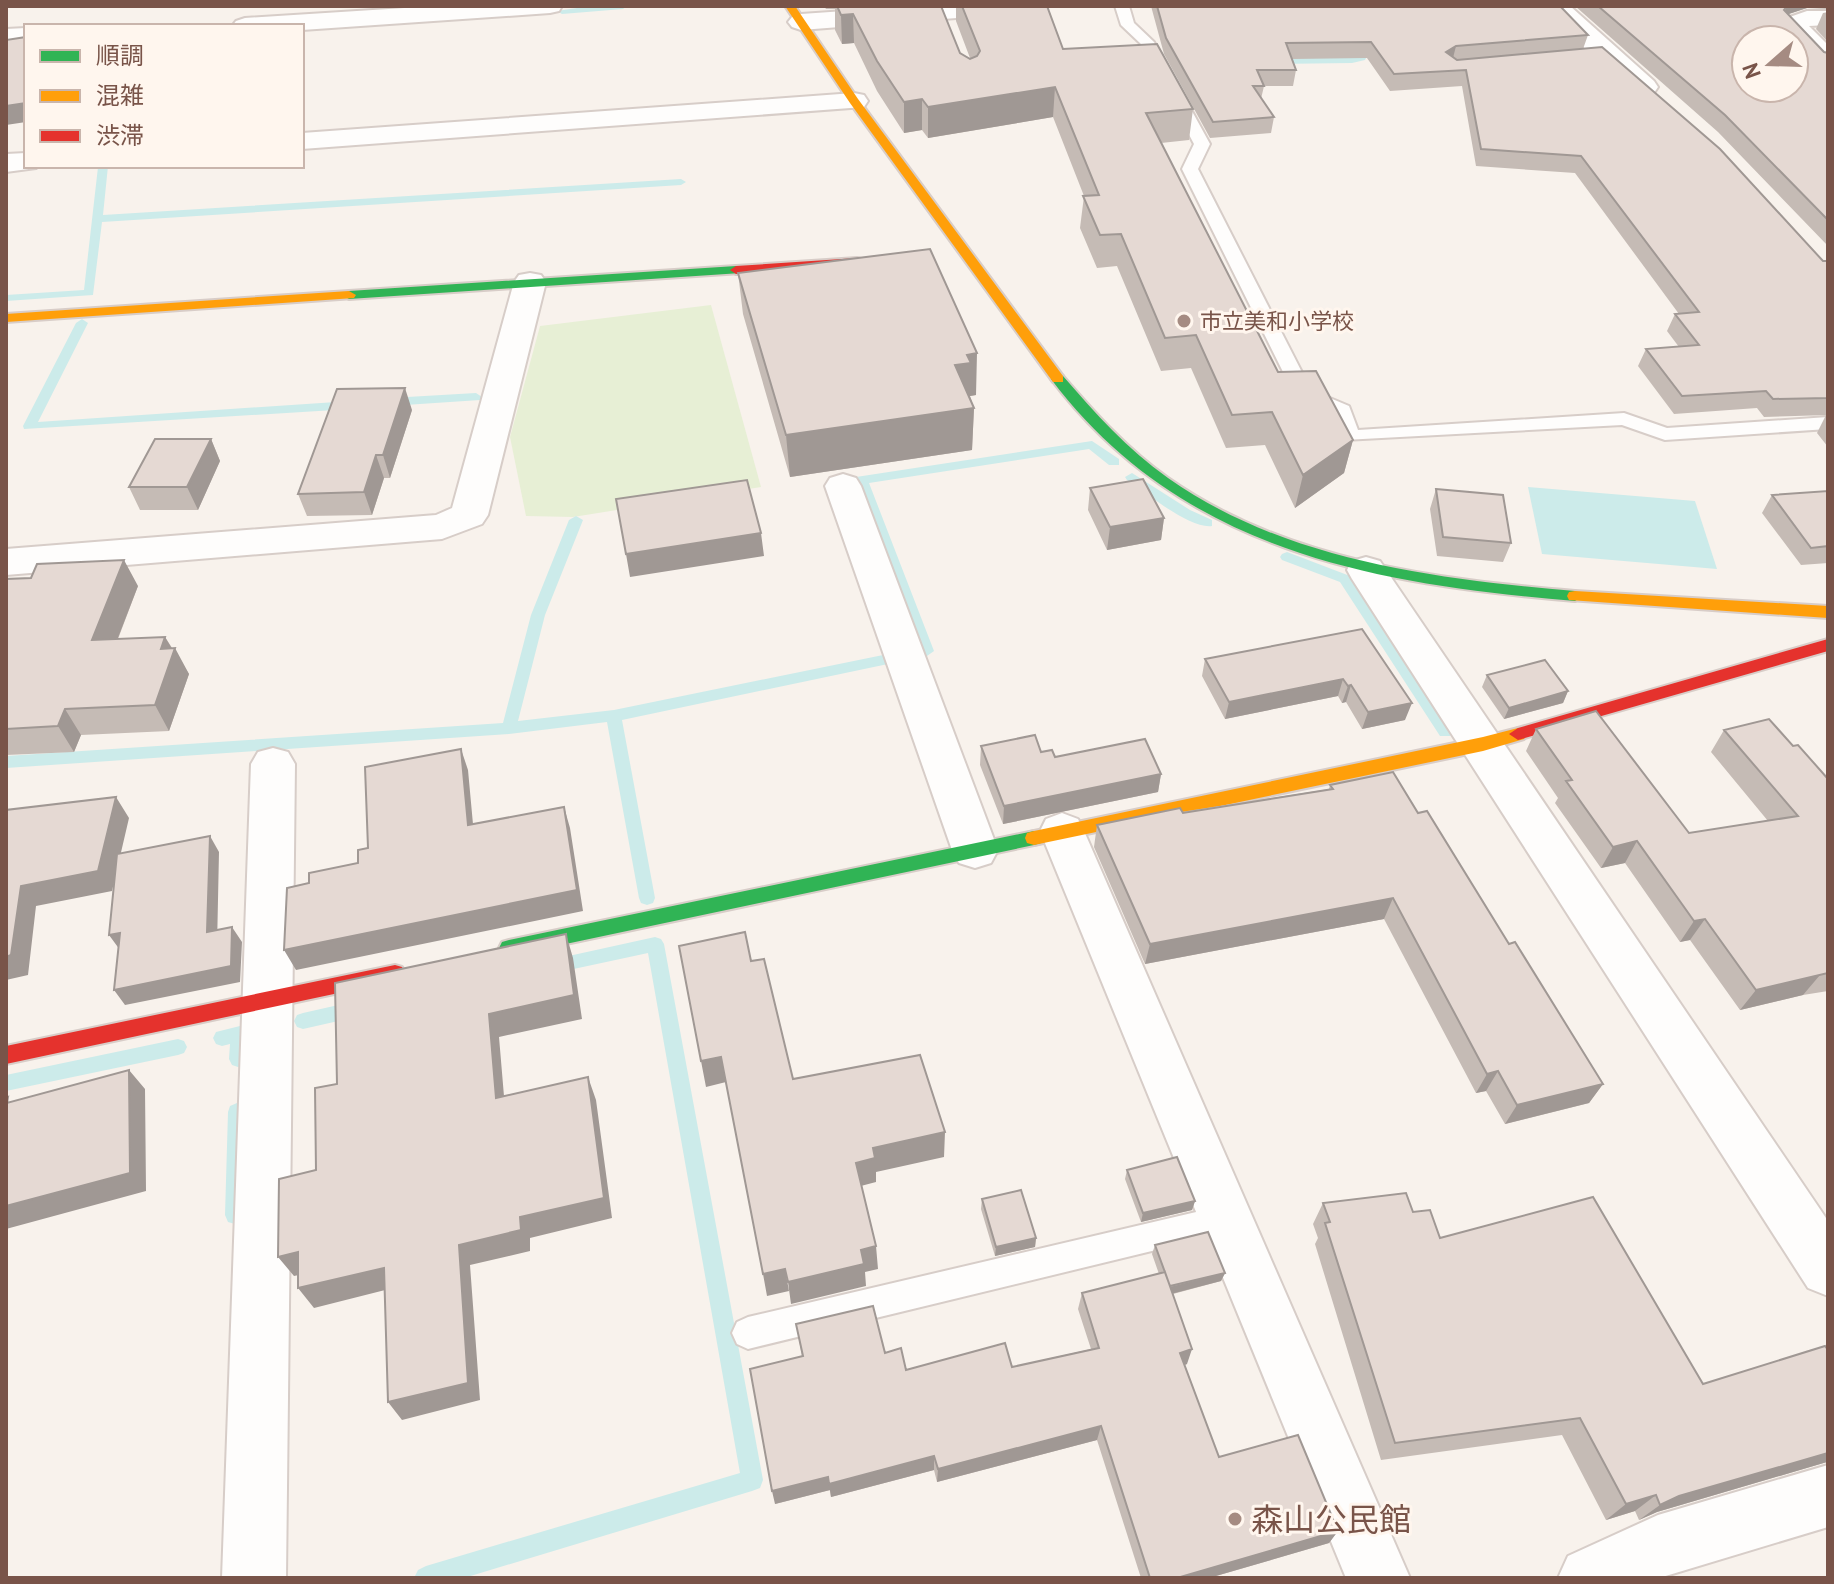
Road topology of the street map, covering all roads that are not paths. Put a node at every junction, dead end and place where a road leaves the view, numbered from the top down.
1 (550, 6) edge
2 (1020, 6) edge
3 (1122, 6) edge
4 (1556, 6) edge
5 (796, 14) edge
6 (943, 14) edge
7 (1828, 18) edge
8 (276, 24) edge
9 (1828, 60) edge
10 (854, 101) junction
11 (1666, 104) edge
12 (304, 141) edge
13 (873, 261) edge
14 (530, 282) junction
15 (6, 318) edge
16 (1828, 423) edge
17 (843, 486) dead end
18 (6, 562) edge
19 (1366, 570) junction
20 (1828, 612) edge
21 (1828, 645) edge
22 (1483, 744) junction
23 (273, 764) dead end
24 (1062, 831) junction
25 (975, 850) junction
26 (483, 954) edge
27 (406, 970) edge
28 (268, 999) junction
29 (6, 1055) edge
30 (1226, 1219) junction
31 (1828, 1269) edge
32 (748, 1333) dead end
33 (1828, 1496) edge
34 (254, 1578) edge
35 (1378, 1578) edge
36 (1590, 1578) edge

1 - 8 street
2 - 6 street
3 - 16 lane
4 - 11 street
5 - 6 street
5 - 10 street
7 - 9 street
10 - 12 street
10 - 19 street
13 - 14 street
14 - 15 street
14 - 18 street
17 - 25 street
19 - 20 street
19 - 22 street
21 - 22 street
22 - 24 street
22 - 31 street
23 - 28 street
24 - 25 street
24 - 30 street
25 - 26 street
27 - 28 street
28 - 29 street
28 - 34 street
30 - 32 lane
30 - 35 street
33 - 36 street

